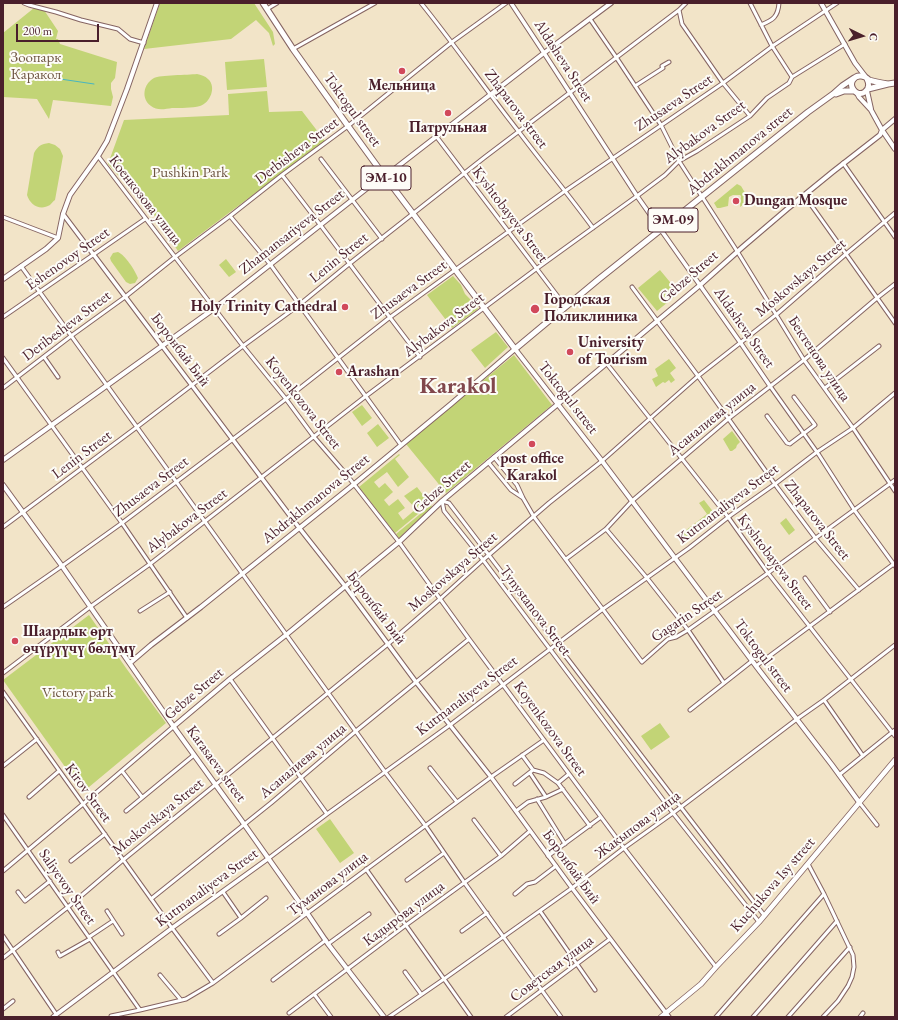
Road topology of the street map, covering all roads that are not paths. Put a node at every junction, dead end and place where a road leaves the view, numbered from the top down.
1 (24, 3) edge
2 (157, 3) edge
3 (263, 3) edge
4 (277, 3) edge
5 (375, 3) edge
6 (421, 3) edge
7 (506, 3) edge
8 (511, 3) edge
9 (610, 3) edge
10 (686, 3) edge
11 (750, 3) edge
12 (779, 3) edge
13 (821, 3) edge
14 (837, 3) edge
15 (267, 9) junction
16 (679, 10) junction
17 (826, 10) junction
18 (590, 19) junction
19 (761, 25) junction
20 (452, 42) junction
21 (144, 43) junction
22 (844, 44) junction
23 (772, 46) junction
24 (293, 49) junction
25 (544, 53) junction
26 (616, 57) junction
27 (669, 62) dead end
28 (858, 68) junction
29 (792, 77) junction
30 (855, 77) junction
31 (866, 78) junction
32 (723, 83) junction
33 (895, 83) edge
34 (888, 84) junction
35 (635, 86) junction
36 (868, 90) junction
37 (856, 92) junction
38 (570, 93) junction
39 (833, 94) junction
40 (490, 95) junction
41 (871, 110) junction
42 (750, 116) junction
43 (895, 119) edge
44 (661, 125) junction
45 (348, 126) junction
46 (882, 130) junction
47 (518, 132) junction
48 (436, 136) junction
49 (895, 149) edge
50 (98, 156) junction
51 (612, 158) junction
52 (321, 159) dead end
53 (679, 161) junction
54 (844, 163) junction
55 (282, 174) junction
56 (465, 174) junction
57 (384, 176) junction
58 (565, 190) junction
59 (804, 195) junction
60 (637, 196) junction
61 (702, 197) junction
62 (352, 200) junction
63 (895, 213) edge
64 (63, 214) junction
65 (414, 214) junction
66 (230, 216) junction
67 (3, 217) edge
68 (145, 219) junction
69 (884, 222) junction
70 (321, 224) junction
71 (593, 228) junction
72 (660, 230) junction
73 (509, 231) junction
74 (895, 237) edge
75 (58, 238) junction
76 (382, 239) junction
77 (738, 250) junction
78 (93, 254) junction
79 (846, 254) junction
80 (175, 257) junction
81 (270, 264) junction
82 (349, 264) junction
83 (21, 266) junction
84 (536, 269) junction
85 (455, 270) junction
86 (3, 279) edge
87 (895, 284) edge
88 (699, 286) junction
89 (632, 287) dead end
90 (39, 292) junction
91 (125, 297) junction
92 (877, 298) junction
93 (299, 305) junction
94 (565, 306) junction
95 (215, 308) junction
96 (485, 308) junction
97 (777, 314) junction
98 (3, 317) edge
99 (390, 318) junction
100 (657, 321) junction
101 (895, 323) edge
102 (71, 336) junction
103 (740, 342) junction
104 (162, 346) junction
105 (243, 346) junction
106 (880, 346) dead end
107 (515, 349) junction
108 (419, 355) junction
109 (44, 357) junction
110 (3, 358) edge
111 (337, 358) junction
112 (804, 360) junction
113 (607, 364) junction
114 (698, 376) junction
115 (17, 377) junction
116 (58, 377) dead end
117 (191, 385) junction
118 (107, 386) junction
119 (770, 386) junction
120 (3, 388) edge
121 (825, 388) junction
122 (895, 393) edge
123 (366, 396) junction
124 (794, 397) dead end
125 (286, 399) junction
126 (557, 404) junction
127 (767, 416) dead end
128 (651, 419) junction
129 (728, 419) junction
130 (52, 425) junction
131 (137, 427) junction
132 (853, 428) junction
133 (803, 434) junction
134 (314, 437) junction
135 (232, 440) junction
136 (401, 445) junction
137 (817, 452) junction
138 (494, 457) junction
139 (681, 458) junction
140 (3, 460) edge
141 (602, 461) junction
142 (488, 462) junction
143 (82, 468) junction
144 (261, 478) junction
145 (895, 480) edge
146 (176, 481) junction
147 (775, 484) junction
148 (3, 485) edge
149 (353, 485) junction
150 (892, 486) edge
151 (895, 491) edge
152 (523, 498) junction
153 (442, 501) junction
154 (632, 501) junction
155 (855, 511) junction
156 (22, 512) junction
157 (534, 516) junction
158 (728, 517) junction
159 (205, 522) junction
160 (122, 523) junction
161 (3, 527) edge
162 (299, 528) junction
163 (606, 529) junction
164 (816, 539) junction
165 (399, 542) junction
166 (489, 555) junction
167 (675, 558) junction
168 (566, 559) junction
169 (483, 560) junction
170 (150, 564) junction
171 (895, 564) edge
172 (62, 566) junction
173 (242, 573) junction
174 (768, 574) junction
175 (647, 578) junction
176 (805, 578) dead end
177 (345, 586) junction
178 (858, 590) junction
179 (170, 592) junction
180 (440, 599) junction
181 (3, 607) edge
182 (90, 607) junction
183 (603, 609) junction
184 (140, 611) dead end
185 (715, 612) junction
186 (830, 612) junction
187 (187, 618) junction
188 (810, 627) junction
189 (688, 630) junction
190 (286, 635) junction
191 (469, 639) junction
192 (388, 644) junction
193 (557, 644) junction
194 (895, 645) edge
195 (550, 649) junction
196 (752, 661) junction
197 (130, 664) junction
198 (756, 666) junction
199 (3, 673) edge
200 (230, 679) junction
201 (850, 680) junction
202 (416, 682) junction
203 (724, 683) junction
204 (503, 684) junction
205 (3, 692) edge
206 (328, 693) junction
207 (824, 700) junction
208 (690, 710) dead end
209 (796, 719) junction
210 (450, 725) junction
211 (174, 726) junction
212 (895, 730) edge
213 (356, 731) junction
214 (892, 732) junction
215 (895, 736) edge
216 (272, 738) junction
217 (37, 739) junction
218 (544, 740) junction
219 (194, 755) junction
220 (522, 755) junction
221 (863, 756) junction
222 (895, 760) edge
223 (3, 766) edge
224 (430, 768) dead end
225 (533, 770) junction
226 (59, 771) junction
227 (122, 771) junction
228 (385, 772) junction
229 (530, 773) junction
230 (569, 774) junction
231 (840, 775) junction
232 (491, 777) junction
233 (301, 778) junction
234 (558, 783) junction
235 (216, 784) junction
236 (515, 784) dead end
237 (563, 789) junction
238 (29, 797) dead end
239 (142, 797) junction
240 (546, 797) junction
241 (537, 800) junction
242 (457, 802) junction
243 (859, 802) junction
244 (83, 804) junction
245 (680, 807) junction
246 (126, 811) dead end
247 (516, 811) junction
248 (673, 813) junction
249 (3, 814) edge
250 (327, 814) junction
251 (601, 818) junction
252 (474, 820) dead end
253 (244, 824) junction
254 (425, 825) junction
255 (590, 826) junction
256 (877, 826) dead end
257 (530, 831) junction
258 (105, 834) junction
259 (565, 844) junction
260 (624, 848) junction
261 (28, 850) junction
262 (444, 853) junction
263 (500, 856) junction
264 (548, 856) junction
265 (269, 858) junction
266 (123, 860) junction
267 (71, 861) dead end
268 (808, 864) junction
269 (556, 866) junction
270 (366, 869) junction
271 (3, 871) edge
272 (407, 880) dead end
273 (50, 881) junction
274 (464, 882) junction
275 (572, 888) junction
276 (18, 892) dead end
277 (223, 892) junction
278 (515, 894) dead end
279 (824, 894) junction
280 (266, 898) dead end
281 (151, 900) junction
282 (68, 907) junction
283 (107, 911) dead end
284 (540, 911) junction
285 (307, 912) junction
286 (369, 914) dead end
287 (487, 914) junction
288 (764, 915) junction
289 (241, 918) junction
290 (113, 921) junction
291 (837, 921) junction
292 (759, 922) junction
293 (406, 925) junction
294 (172, 928) junction
295 (462, 931) dead end
296 (122, 934) dead end
297 (219, 934) dead end
298 (3, 936) edge
299 (504, 937) junction
300 (90, 938) junction
301 (610, 939) junction
302 (327, 942) junction
303 (850, 947) junction
304 (12, 950) junction
305 (58, 952) dead end
306 (3, 958) edge
307 (577, 964) junction
308 (716, 967) junction
309 (348, 970) junction
310 (114, 972) junction
311 (405, 972) dead end
312 (160, 974) dead end
313 (444, 979) junction
314 (273, 980) dead end
315 (212, 983) junction
316 (542, 990) junction
317 (595, 990) dead end
318 (314, 994) junction
319 (422, 994) junction
320 (181, 1000) junction
321 (13, 1001) dead end
322 (3, 1009) edge
323 (140, 1010) junction
324 (289, 1013) dead end
325 (864, 1013) dead end
326 (668, 1015) edge
327 (55, 1016) edge
328 (112, 1016) dead end
329 (331, 1017) edge
330 (384, 1017) edge
331 (388, 1017) edge
332 (471, 1017) edge
333 (506, 1017) edge
334 (561, 1017) edge
335 (661, 1017) edge
336 (716, 1017) edge
337 (753, 1017) edge
338 (788, 1017) edge
339 (823, 1017) edge
340 (860, 1017) edge

1 - 21 street
2 - 21 main road
3 - 15 highway, Toktogul street / ЭМ-10
4 - 15 street
5 - 24 street
6 - 20 street, Zhaparova street
7 - 20 street, Derbisheva Street
8 - 25 street, Aldasheva Street
9 - 18 main road, Zhamansariyeva Street
10 - 16 street, Lenin Street
11 - 19 street
12 - 19 street
13 - 17 main road
14 - 17 street, Zhusaeva Street
15 - 24 highway, Toktogul street / ЭМ-10
16 - 26 street, Lenin Street
16 - 32 street
17 - 22 main road
17 - 23 street, Zhusaeva Street
18 - 25 main road, Zhamansariyeva Street
18 - 26 street, Бектенова улица
19 - 23 street
20 - 40 street, Zhaparova street
20 - 45 street, Derbisheva Street
21 - 50 main road
22 - 28 main road
22 - 29 street, Alybakova Street
23 - 29 street
23 - 32 street, Zhusaeva Street
24 - 45 highway, Toktogul street / ЭМ-10
25 - 38 street, Aldasheva Street
25 - 40 main road, Zhamansariyeva Street
26 - 35 street, Бектенова улица
26 - 38 street, Lenin Street
27 - 35 street
28 - 30 main road
28 - 31 main road
29 - 42 street, Alybakova Street
30 - 31 highway, ЭМ-09
30 - 37 highway
30 - 39 highway, ЭМ-09
31 - 34 highway, ЭМ-09
31 - 36 highway
32 - 42 street
32 - 44 street, Zhusaeva Street
33 - 34 highway, ЭМ-09
34 - 36 highway, ЭМ-09
35 - 44 street, Бектенова улица
36 - 37 highway, ЭМ-09
36 - 41 main road
37 - 39 highway, ЭМ-09
37 - 41 main road
38 - 47 street, Lenin Street
38 - 51 street, Aldasheva Street
39 - 61 highway, Abdrakhmanova street / ЭМ-09
40 - 47 street, Zhaparova street
40 - 48 main road, Zhamansariyeva Street
41 - 46 main road
42 - 53 street, Alybakova Street
43 - 46 main road, Gebze Street
44 - 51 street, Zhusaeva Street
44 - 53 street, Бектенова улица
45 - 55 street, Derbisheva Street
45 - 57 highway, Toktogul street / ЭМ-10
46 - 49 main road
46 - 54 main road, Gebze Street
47 - 56 street, Lenin Street
47 - 58 street, Zhaparova street
48 - 56 street, Kyshtobayeva Street
48 - 57 main road, Zhamansariyeva Street
50 - 64 main road
50 - 68 street, Коенкозова улица
51 - 58 street, Zhusaeva Street
51 - 60 street, Aldasheva Street
52 - 62 street
53 - 60 street, Alybakova Street
53 - 61 street, Бектенова улица
54 - 59 main road, Gebze Street
54 - 69 street
55 - 66 street, Derbisheva Street
55 - 70 street
56 - 65 street, Lenin Street
56 - 73 street, Kyshtobayeva Street
57 - 62 main road, Zhamansariyeva Street
57 - 65 highway, Toktogul street / ЭМ-10
58 - 71 street, Zhaparova street
58 - 73 street, Zhusaeva Street
59 - 77 main road, Gebze Street
59 - 79 street
60 - 71 street, Alybakova Street
60 - 72 street, Aldasheva Street
61 - 72 highway, Abdrakhmanova street / ЭМ-09
61 - 77 street, Бектенова улица
62 - 70 main road, Zhamansariyeva Street
62 - 76 street
63 - 69 street, Moskovskaya Street
64 - 75 main road
64 - 78 street, Боронбай Бий
65 - 76 street, Lenin Street
65 - 85 highway, Toktogul street / ЭМ-10
66 - 80 street, Derbisheva Street
66 - 81 street
67 - 75 street
68 - 78 street, Eshenovoy Street
68 - 80 street, Коенкозова улица
69 - 74 street
69 - 79 street, Moskovskaya Street
70 - 81 main road, Zhamansariyeva Street
70 - 82 street
71 - 84 street, Alybakova Street
72 - 88 street, Aldasheva Street
72 - 94 highway, Abdrakhmanova street / ЭМ-09
73 - 84 street, Kyshtobayeva Street
73 - 85 street, Zhusaeva Street
75 - 83 main road
76 - 82 street, Lenin Street
77 - 88 main road, Gebze Street
77 - 97 street, Бектенова улица
78 - 90 street, Eshenovoy Street
78 - 91 street, Боронбай Бий
79 - 92 street
79 - 97 street, Moskovskaya Street
80 - 91 street, Deribesheva Street
80 - 95 street, Koyenkozova Street
81 - 93 street
81 - 95 main road, Zhamansariyeva Street
82 - 93 street, Lenin Street
82 - 99 street
83 - 86 main road
83 - 90 street
84 - 94 street, Kyshtobayeva Street
84 - 96 street, Alybakova Street
85 - 96 highway, Toktogul street / ЭМ-10
85 - 99 street, Zhusaeva Street
87 - 92 street, Асаналиева улица
88 - 100 main road, Gebze Street
88 - 103 street, Aldasheva Street
89 - 100 street, Zhaparova Street
90 - 98 street, Eshenovoy Street
90 - 102 street
91 - 102 street, Deribesheva Street
91 - 104 street, Боронбай Бий
92 - 101 street
92 - 112 street, Асаналиева улица
93 - 105 street, Lenin Street
93 - 111 street
94 - 107 highway, Abdrakhmanova street / ЭМ-09
95 - 104 main road, Zhamansariyeva Street
95 - 105 street, Koyenkozova Street
96 - 107 highway, Toktogul street / ЭМ-10
96 - 108 street, Alybakova Street
97 - 103 street, Moskovskaya Street
97 - 112 street, Бектенова улица
99 - 108 street
99 - 111 street, Zhusaeva Street
100 - 113 main road, Gebze Street
100 - 114 street, Zhaparova Street
102 - 109 street, Deribesheva Street
102 - 118 street
103 - 114 street, Moskovskaya Street
103 - 119 street, Aldasheva Street
104 - 117 street, Боронбай Бий
104 - 118 main road, Zhamansariyeva Street
105 - 117 street, Lenin Street
105 - 125 street, Koyenkozova Street
106 - 121 street
107 - 126 main road, Toktogul street
107 - 136 main road, Abdrakhmanova Street
108 - 123 street, Alybakova Street
109 - 115 street, Deribesheva Street
109 - 116 street
110 - 115 street
111 - 123 street
111 - 125 street, Zhusaeva Street
112 - 119 street, Асаналиева улица
112 - 121 street, Бектенова улица
113 - 126 main road, Gebze Street
113 - 128 street, Kyshtobayeva Street
114 - 128 street, Moskovskaya Street
114 - 129 street, Zhaparova Street
115 - 120 street, Deribesheva Street
115 - 130 street
117 - 131 street, Lenin Street
117 - 135 street, Боронбай Бий
118 - 130 main road, Zhamansariyeva Street
118 - 131 street
119 - 129 street, Асаналиева улица
119 - 133 street, Aldasheva Street
121 - 132 street, Бектенова улица
122 - 132 street, Kutmanaliyeva Street
123 - 134 street, Alybakova Street
123 - 136 street
124 - 133 street
125 - 134 street, Koyenkozova Street
125 - 135 street, Zhusaeva Street
126 - 138 main road, Gebze Street
126 - 141 main road, Toktogul street
127 - 133 street
128 - 139 street, Kyshtobayeva Street
128 - 141 street, Moskovskaya Street
129 - 139 street, Асаналиева улица
129 - 147 street, Zhaparova Street
130 - 140 main road, Zhamansariyeva Street
130 - 143 street
131 - 143 street, Lenin Street
131 - 146 street
132 - 137 street, Kutmanaliyeva Street
132 - 150 street, Бектенова улица
133 - 137 street, Aldasheva Street
134 - 144 street, Alybakova Street
134 - 149 street, Koyenkozova Street
135 - 144 street, Боронбай Бий
135 - 146 street, Zhusaeva Street
136 - 149 main road, Abdrakhmanova Street
137 - 147 street, Kutmanaliyeva Street
137 - 155 street, Aldasheva Street
138 - 142 main road, Gebze Street
138 - 152 street, Gagarin Street
139 - 154 street, Асаналиева улица
139 - 158 street, Kyshtobayeva Street
141 - 154 main road, Toktogul street
141 - 157 street, Moskovskaya Street
142 - 152 street, Gagarin Street
142 - 153 main road, Gebze Street
143 - 156 street, Lenin Street
143 - 160 street
144 - 159 street, Alybakova Street
144 - 162 street, Боронбай Бий
145 - 150 street
146 - 159 street
146 - 160 street, Zhusaeva Street
147 - 158 street, Kutmanaliyeva Street
147 - 164 street, Zhaparova Street
148 - 156 main road, Karasaeva street
149 - 162 main road, Abdrakhmanova Street
149 - 165 street, Koyenkozova Street
150 - 151 street, Бектенова улица
150 - 155 street, Gagarin Street
152 - 157 street, Gagarin Street
153 - 165 main road, Gebze Street
153 - 166 street, Tynystanova Street
153 - 169 street, Tynystanova Street
154 - 163 street, Асаналиева улица
154 - 167 main road, Toktogul street
155 - 164 street, Gagarin Street
155 - 171 street, Aldasheva Street
156 - 161 street, Lenin Street
156 - 172 main road, Karasaeva street
157 - 166 street, Moskovskaya Street
157 - 168 street, Gagarin Street
158 - 167 street, Kutmanaliyeva Street
158 - 174 street, Kyshtobayeva Street
159 - 170 street, Alybakova Street
159 - 173 street
160 - 170 street
160 - 172 street, Zhusaeva Street
162 - 173 main road, Abdrakhmanova Street
162 - 177 street, Боронбай Бий
163 - 168 street, Асаналиева улица
163 - 175 street
164 - 174 street, Gagarin Street
164 - 178 street, Zhaparova Street
165 - 177 main road, Gebze Street
165 - 180 street, Koyenkozova Street
166 - 169 street, Moskovskaya Street
166 - 193 street, Tynystanova Street
167 - 175 street, Kutmanaliyeva Street
167 - 185 main road, Toktogul street
168 - 183 street, Gagarin Street
169 - 180 street, Moskovskaya Street
169 - 195 street, Tynystanova Street
170 - 179 street
170 - 182 street, Alybakova Street
171 - 178 street
172 - 181 street, Zhusaeva Street
172 - 182 main road, Karasaeva street
173 - 187 main road, Abdrakhmanova Street
173 - 190 street
174 - 185 street, Gagarin Street
174 - 188 street, Kyshtobayeva Street
175 - 183 street, Kutmanaliyeva Street
175 - 189 street
176 - 186 street
177 - 190 main road, Gebze Street
177 - 192 street, Боронбай Бий
178 - 186 street
179 - 184 street
179 - 187 street
180 - 191 street, Koyenkozova Street
180 - 192 street, Moskovskaya Street
182 - 197 main road, Karasaeva street
182 - 199 street, Alybakova Street
183 - 189 street, Gagarin Street
183 - 193 street, Kutmanaliyeva Street
185 - 189 street, Gagarin Street
185 - 196 main road, Toktogul street
186 - 188 street
187 - 197 main road, Abdrakhmanova Street
188 - 198 street
188 - 201 street, Kyshtobayeva Street
189 - 203 street
190 - 200 main road, Gebze Street
190 - 206 street
191 - 202 street, Асаналиева улица
191 - 204 street, Koyenkozova Street
192 - 202 street, Боронбай Бий
192 - 206 street, Moskovskaya Street
193 - 195 street, Kutmanaliyeva Street
193 - 245 street, Tynystanova Street
194 - 201 street, Жакыпова улица
195 - 204 street, Kutmanaliyeva Street
195 - 248 street, Tynystanova Street
196 - 198 main road, Toktogul street
196 - 203 street
197 - 211 main road, Karasaeva street
198 - 209 main road, Toktogul street
200 - 211 main road, Gebze Street
200 - 216 street
201 - 207 street, Жакыпова улица
201 - 214 street, Kyshtobayeva Street
202 - 210 street, Боронбай Бий
202 - 213 street, Асаналиева улица
203 - 208 street
204 - 210 street, Kutmanaliyeva Street
204 - 218 street, Koyenkozova Street
205 - 217 street, Kirov Street
206 - 213 street
206 - 216 street, Moskovskaya Street
207 - 209 street, Жакыпова улица
207 - 221 street
209 - 231 main road, Toktogul street
209 - 245 street, Жакыпова улица
210 - 228 street, Kutmanaliyeva Street
210 - 232 street, Боронбай Бий
211 - 219 main road, Karasaeva street
211 - 227 street, Gebze Street
212 - 214 street
213 - 228 street
213 - 233 street, Асаналиева улица
214 - 215 street, Kyshtobayeva Street
214 - 221 street
216 - 233 street
216 - 235 street, Moskovskaya Street
217 - 223 street
217 - 226 street, Kirov Street
218 - 220 street, Туманова улица
218 - 230 street, Koyenkozova Street
219 - 235 main road, Karasaeva street
219 - 239 street
220 - 225 street
220 - 232 street, Туманова улица
221 - 231 street
222 - 243 main road, Kuchukova Isy street
224 - 242 street
225 - 229 street
225 - 234 street
226 - 238 street
226 - 244 street, Kirov Street
227 - 239 street
227 - 244 street, Gebze Street
228 - 250 street, Kutmanaliyeva Street
228 - 254 street
229 - 236 street
229 - 240 street
230 - 234 street
230 - 251 street, Koyenkozova Street
231 - 243 main road, Toktogul street
232 - 242 street, Туманова улица
232 - 247 street, Боронбай Бий
233 - 250 street
233 - 253 street, Асаналиева улица
234 - 237 street
235 - 253 main road, Karasaeva street
235 - 266 street, Moskovskaya Street
237 - 240 street
237 - 255 street
239 - 246 street
240 - 241 street
241 - 247 street
241 - 259 street
242 - 254 street, Туманова улица
243 - 256 street
243 - 268 main road, Kuchukova Isy street
244 - 258 street, Kirov Street
244 - 261 street, Gebze Street
245 - 248 street, Жакыпова улица
245 - 288 street, Tynystanova Street
247 - 257 street, Боронбай Бий
248 - 260 street, Жакыпова улица
248 - 292 street, Tynystanova Street
249 - 261 street, Saliyevoy Street
250 - 265 street, Kutmanaliyeva Street
251 - 255 street
251 - 260 street, Koyenkozova Street
252 - 263 street
253 - 265 main road, Karasaeva street
253 - 281 street, Асаналиева улица
254 - 262 street
254 - 270 street, Туманова улица
255 - 259 street
257 - 263 street, Кадырова улица
257 - 264 street, Боронбай Бий
258 - 266 street, Kirov Street
258 - 267 street
259 - 264 street
260 - 275 street, Жакыпова улица
260 - 308 street, Koyenkozova Street
261 - 271 street, Gebze Street
261 - 273 street, Saliyevoy Street
262 - 272 street
262 - 274 street
263 - 274 street, Кадырова улица
264 - 269 street, Боронбай Бий
265 - 277 street, Kutmanaliyeva Street
265 - 285 main road, Karasaeva street
266 - 281 street, Kirov Street
266 - 282 street, Moskovskaya Street
268 - 279 street
268 - 288 main road, Kuchukova Isy street
269 - 275 street, Боронбай Бий
269 - 278 street
270 - 285 street, Туманова улица
270 - 293 street
273 - 276 street
273 - 282 street, Saliyevoy Street
274 - 287 street
274 - 293 street, Кадырова улица
275 - 284 street, Жакыпова улица
275 - 301 street, Боронбай Бий
277 - 289 street
277 - 294 street, Kutmanaliyeva Street
279 - 291 street
279 - 336 street
280 - 289 street
281 - 294 street, Kirov Street
282 - 300 street, Saliyevoy Street
282 - 304 street, Moskovskaya Street
283 - 290 street
284 - 299 street, Жакыпова улица
284 - 307 street
285 - 302 main road, Karasaeva street
285 - 315 street, Туманова улица
286 - 302 street
287 - 295 street
287 - 299 street
288 - 292 main road, Kuchukova Isy street
289 - 297 street
290 - 296 street
290 - 300 street
291 - 303 street
291 - 337 street
292 - 308 main road, Kuchukova Isy street
293 - 309 street, Кадырова улица
293 - 313 street
294 - 310 street, Kutmanaliyeva Street
294 - 315 street, Kirov Street
298 - 304 street
299 - 313 street, Жакыпова улица
299 - 316 street
300 - 305 street
300 - 310 street, Saliyevoy Street
301 - 307 street, Советская улица
301 - 326 street, Боронбай Бий
302 - 309 main road, Karasaeva street
302 - 314 street
303 - 338 street
303 - 339 street
304 - 306 street, Moskovskaya Street
304 - 327 street
307 - 316 street, Советская улица
307 - 317 street
308 - 326 main road, Kuchukova Isy street
309 - 318 street, Кадырова улица
309 - 330 main road, Karasaeva street
310 - 323 street, Saliyevoy Street
310 - 327 street, Kutmanaliyeva Street
311 - 319 street
312 - 320 street
313 - 319 street, Жакыпова улица
313 - 332 street
315 - 320 street, Туманова улица
316 - 333 street, Советская улица
316 - 334 street
318 - 324 street, Кадырова улица
318 - 329 street
319 - 331 street, Жакыпова улица
320 - 323 street, Туманова улица
321 - 322 street
323 - 328 street, Туманова улица
325 - 340 street
326 - 335 main road, Kuchukova Isy street

